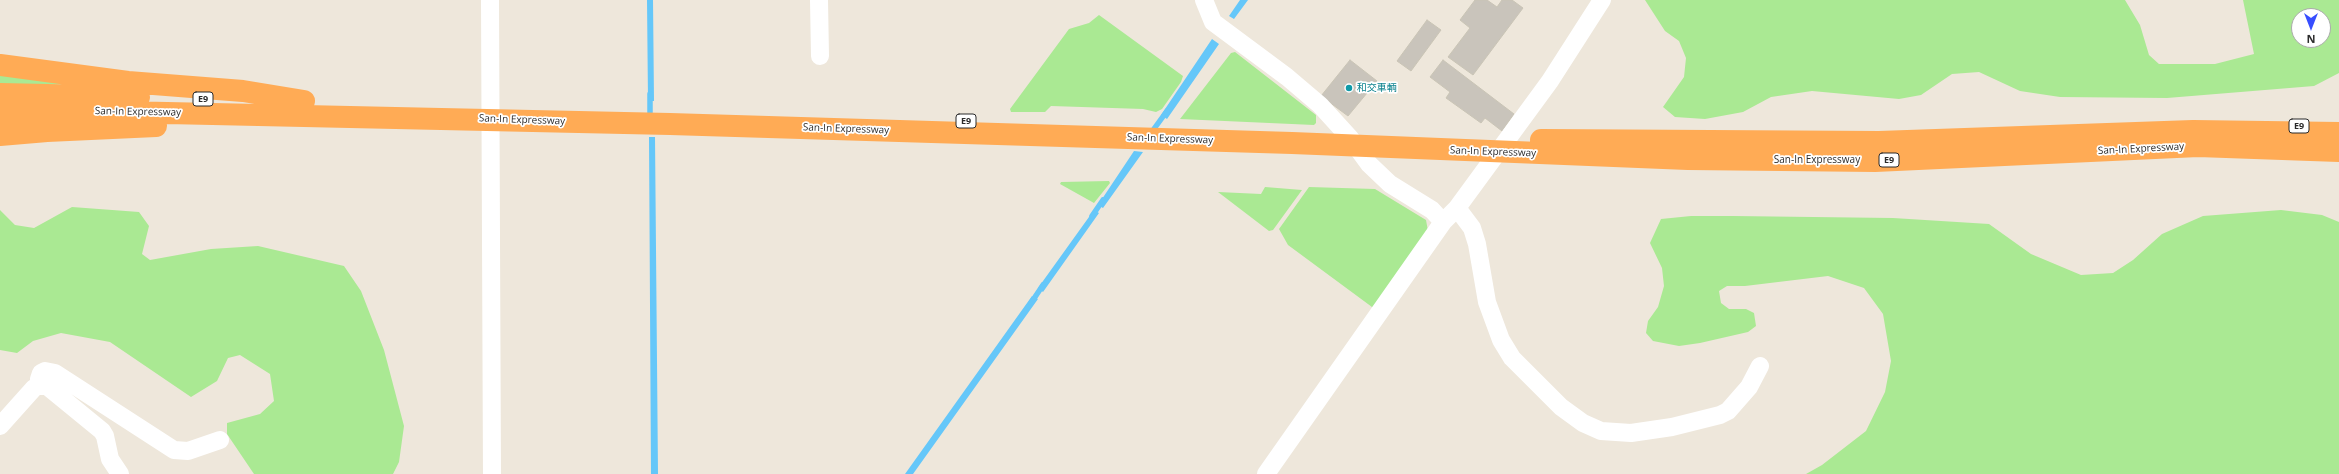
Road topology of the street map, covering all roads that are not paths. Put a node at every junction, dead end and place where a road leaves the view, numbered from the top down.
1 (490, 0) edge
2 (819, 0) edge
3 (1204, 0) edge
4 (1602, 0) edge
5 (820, 56) dead end
6 (0, 65) edge
7 (0, 94) edge
8 (304, 101) junction
9 (0, 113) edge
10 (400, 113) junction
11 (2339, 121) edge
12 (2339, 133) edge
13 (0, 135) edge
14 (2259, 140) junction
15 (2339, 150) edge
16 (2339, 163) edge
17 (1457, 208) junction
18 (1443, 222) junction
19 (1760, 366) dead end
20 (42, 386) junction
21 (0, 426) edge
22 (220, 440) dead end
23 (120, 474) edge
24 (492, 474) edge
25 (1266, 474) edge

1 - 24 street
2 - 5 street
3 - 18 street
4 - 17 street
6 - 8 highway
7 - 8 highway, San-In Expressway / E9
8 - 10 highway, San-In Expressway / E9
9 - 10 highway, San-In Expressway / E9
10 - 13 highway
10 - 14 highway, San-In Expressway / E9
11 - 14 highway, E9
12 - 14 highway, San-In Expressway / E9
14 - 15 highway, San-In Expressway / E9
14 - 16 highway, E9
17 - 18 street
17 - 19 street
18 - 25 street
20 - 21 street
20 - 22 street
20 - 23 street

